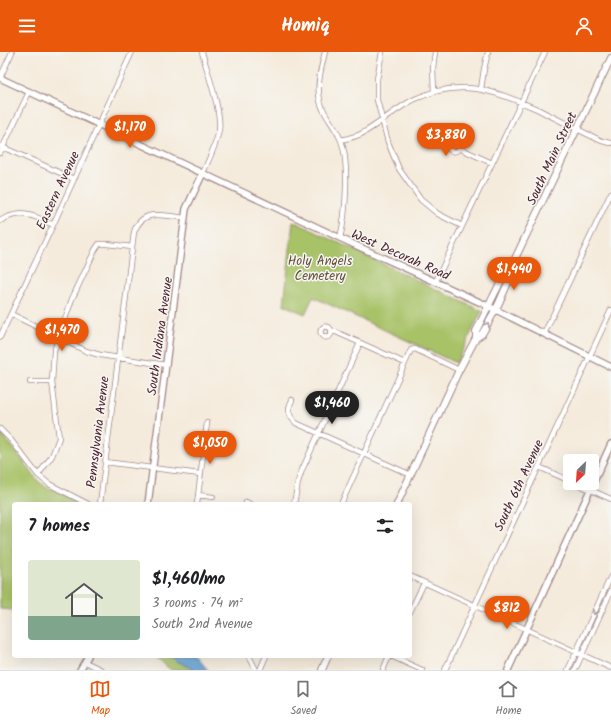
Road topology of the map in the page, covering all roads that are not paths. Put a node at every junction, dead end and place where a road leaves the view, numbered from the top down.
1 (12, 52) edge
2 (132, 52) edge
3 (202, 52) edge
4 (325, 52) edge
5 (382, 52) edge
6 (435, 52) edge
7 (488, 52) edge
8 (545, 52) edge
9 (611, 58) edge
10 (0, 78) edge
11 (481, 89) junction
12 (29, 92) junction
13 (434, 92) junction
14 (521, 102) junction
15 (382, 120) junction
16 (99, 124) junction
17 (577, 129) junction
18 (341, 140) junction
19 (602, 141) junction
20 (611, 143) edge
21 (2, 147) edge
22 (611, 147) edge
23 (459, 148) dead end
24 (0, 153) edge
25 (492, 163) junction
26 (203, 173) junction
27 (74, 180) junction
28 (611, 193) edge
29 (185, 218) junction
30 (0, 221) edge
31 (53, 225) junction
32 (462, 226) junction
33 (340, 238) junction
34 (132, 247) junction
35 (511, 267) junction
36 (436, 281) junction
37 (488, 306) junction
38 (495, 309) junction
39 (611, 310) edge
40 (10, 314) junction
41 (331, 332) dead end
42 (544, 334) junction
43 (0, 337) edge
44 (59, 338) junction
45 (476, 338) junction
46 (360, 343) junction
47 (589, 356) junction
48 (118, 359) junction
49 (405, 363) junction
50 (166, 365) junction
51 (611, 367) edge
52 (460, 370) junction
53 (30, 382) dead end
54 (52, 382) junction
55 (292, 400) dead end
56 (207, 423) dead end
57 (0, 429) edge
58 (319, 433) junction
59 (611, 444) edge
60 (364, 453) junction
61 (105, 462) junction
62 (539, 467) junction
63 (153, 469) junction
64 (599, 470) edge
65 (200, 474) junction
66 (38, 475) junction
67 (411, 475) junction
68 (563, 477) edge
69 (590, 490) joint
70 (198, 495) junction
71 (213, 497) dead end
72 (611, 500) edge
73 (84, 502) edge
74 (100, 502) edge
75 (148, 502) edge
76 (197, 502) edge
77 (294, 502) edge
78 (342, 502) edge
79 (398, 502) edge
80 (611, 576) edge
81 (412, 577) edge
82 (424, 583) junction
83 (611, 591) edge
84 (475, 607) junction
85 (412, 608) edge
86 (526, 630) junction
87 (576, 653) junction
88 (582, 655) junction
89 (250, 658) edge
90 (265, 658) edge
91 (327, 658) edge
92 (389, 658) edge
93 (395, 658) edge
94 (87, 659) edge
95 (611, 668) edge
96 (80, 670) edge
97 (102, 670) edge
98 (256, 670) edge
99 (260, 670) edge
100 (322, 670) edge
101 (383, 670) edge
102 (422, 670) edge
103 (445, 670) edge
104 (508, 670) edge
105 (568, 670) edge
106 (575, 670) edge

1 - 10 street
2 - 16 street, Eastern Avenue
3 - 26 street
4 - 18 street
5 - 15 street
6 - 13 street
7 - 11 street
8 - 14 street
9 - 17 main road, South Main Street
10 - 12 street, West Decorah Road
11 - 13 street
11 - 14 street
12 - 16 street, West Decorah Road
12 - 21 street
13 - 15 street
14 - 17 street
14 - 25 street
15 - 18 street
15 - 32 street
16 - 26 street, West Decorah Road
16 - 27 street, Eastern Avenue
17 - 19 street
17 - 35 main road, South Main Street
18 - 33 street
19 - 20 street
19 - 22 street
21 - 24 street
21 - 27 street
23 - 25 street
25 - 32 street
26 - 29 street, South Indiana Avenue
26 - 33 street, West Decorah Road
27 - 31 street, Eastern Avenue
28 - 42 street
29 - 34 street, Pennsylvania Avenue
29 - 50 street, South Indiana Avenue
30 - 31 street
31 - 40 street, Eastern Avenue
32 - 36 street
33 - 36 street, West Decorah Road
34 - 44 street
34 - 48 street, Pennsylvania Avenue
35 - 37 main road, South Main Street
35 - 38 main road, South Main Street
36 - 37 street, West Decorah Road
37 - 38 street, West Decorah Road
37 - 45 main road, South Main Street
38 - 42 street, West Decorah Road
45 -> 38 main road, South Main Street
39 - 47 street, South 6th Avenue
40 - 43 street, Eastern Avenue
40 - 44 street
41 - 46 street
42 - 47 street, West Decorah Road
44 - 48 street
44 - 54 street
45 - 52 main road, South Main Street
46 - 49 street
46 - 58 street
47 - 51 street, West Decorah Road
47 - 62 street, South 6th Avenue
48 - 50 street
48 - 61 street, Pennsylvania Avenue
49 - 52 street
49 - 60 street
50 - 63 street, South Indiana Avenue
52 - 67 main road, South Main Street
53 - 54 street
54 - 66 street
55 - 58 street
56 - 65 street
57 - 66 street
58 - 60 street
58 - 77 street
59 - 64 street
60 - 67 street
60 - 78 street
61 - 63 street
61 - 74 street, Pennsylvania Avenue
62 - 68 street
62 - 84 street, South 6th Avenue
63 - 65 street
63 - 75 street, South Indiana Avenue
65 - 70 street
66 - 73 street
67 - 79 main road, South Main Street
69 - 72 street
69 - 86 street
70 - 71 street
70 - 76 street
80 -> 87 street
81 - 82 street
82 - 84 street
82 - 85 street
83 - 88 street
84 - 86 street
84 - 103 street, South 6th Avenue
86 - 87 street
86 - 104 street
87 - 88 street
87 - 105 street
88 - 95 street
88 - 106 street
89 - 98 street
90 - 99 street
91 - 100 main road
92 - 101 street
93 - 102 street
94 - 96 street
94 - 97 street

